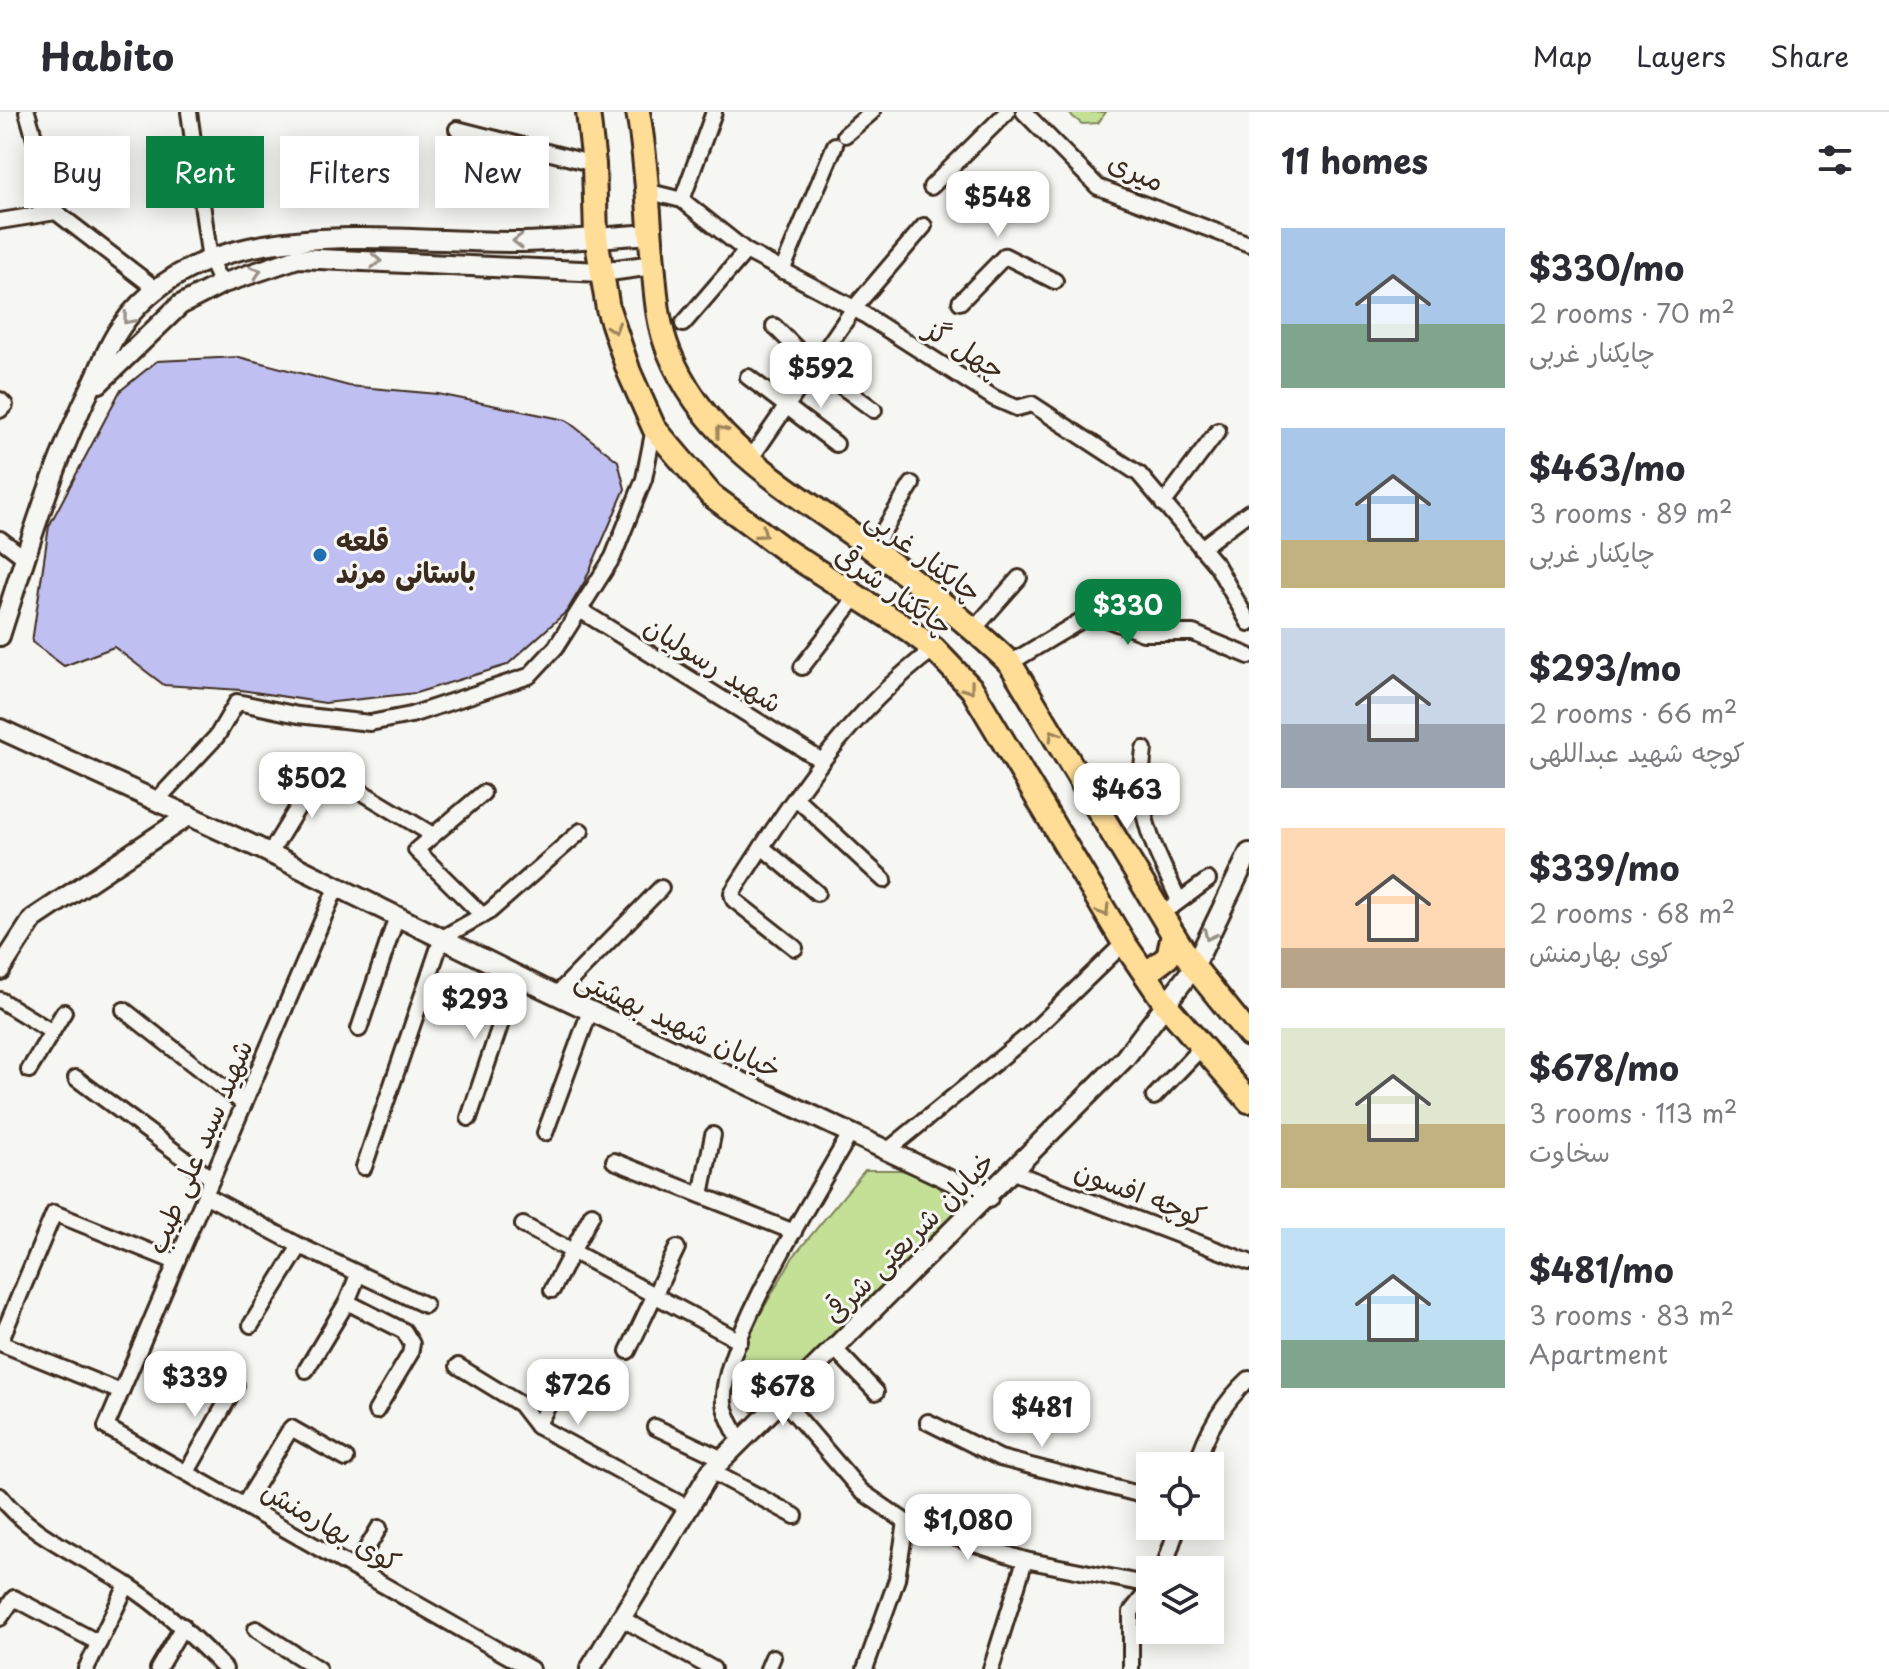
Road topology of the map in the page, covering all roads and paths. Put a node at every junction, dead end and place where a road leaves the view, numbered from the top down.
1 (27, 112) edge
2 (189, 112) edge
3 (588, 112) edge
4 (638, 112) edge
5 (714, 112) edge
6 (872, 112) edge
7 (1007, 112) edge
8 (1024, 112) edge
9 (457, 129) dead end
10 (594, 164) junction
11 (931, 187) dead end
12 (646, 191) junction
13 (682, 200) junction
14 (56, 212) junction
15 (0, 221) edge
16 (924, 226) dead end
17 (650, 234) junction
18 (596, 237) junction
19 (1249, 244) edge
20 (746, 251) junction
21 (210, 260) junction
22 (653, 265) junction
23 (782, 271) junction
24 (602, 272) junction
25 (1055, 281) dead end
26 (221, 284) junction
27 (156, 289) junction
28 (960, 302) dead end
29 (854, 308) junction
30 (683, 324) dead end
31 (774, 326) dead end
32 (814, 366) junction
33 (748, 377) dead end
34 (0, 400) edge
35 (84, 400) junction
36 (785, 408) junction
37 (0, 410) edge
38 (874, 410) dead end
39 (654, 428) junction
40 (1218, 431) dead end
41 (836, 444) dead end
42 (749, 461) junction
43 (912, 484) dead end
44 (1163, 504) junction
45 (1249, 512) edge
46 (0, 539) edge
47 (1201, 548) junction
48 (872, 549) junction
49 (25, 558) junction
50 (1019, 578) dead end
51 (857, 596) junction
52 (1245, 604) edge
53 (580, 610) junction
54 (1249, 623) edge
55 (974, 629) junction
56 (0, 636) edge
57 (934, 649) junction
58 (1249, 656) edge
59 (1010, 663) junction
60 (802, 667) dead end
61 (0, 729) edge
62 (1144, 749) dead end
63 (822, 761) junction
64 (483, 793) dead end
65 (796, 798) junction
66 (157, 800) junction
67 (189, 815) junction
68 (581, 831) dead end
69 (433, 835) junction
70 (762, 847) junction
71 (270, 853) junction
72 (1249, 853) edge
73 (884, 880) dead end
74 (1208, 880) dead end
75 (337, 886) junction
76 (661, 888) dead end
77 (817, 893) dead end
78 (482, 915) junction
79 (397, 916) junction
80 (1171, 917) junction
81 (442, 938) junction
82 (1124, 943) junction
83 (795, 948) dead end
84 (1194, 967) junction
85 (1142, 969) junction
86 (0, 970) edge
87 (517, 975) junction
88 (556, 995) junction
89 (0, 1000) edge
90 (1167, 1006) junction
91 (124, 1010) dead end
92 (590, 1011) junction
93 (64, 1012) dead end
94 (359, 1029) dead end
95 (52, 1032) junction
96 (1249, 1035) edge
97 (1202, 1047) junction
98 (29, 1070) dead end
99 (76, 1078) dead end
100 (1154, 1097) dead end
101 (1249, 1101) edge
102 (244, 1104) junction
103 (469, 1118) dead end
104 (545, 1133) dead end
105 (850, 1134) junction
106 (713, 1135) dead end
107 (887, 1151) junction
108 (614, 1161) dead end
109 (364, 1167) dead end
110 (1013, 1172) junction
111 (212, 1179) junction
112 (205, 1195) junction
113 (701, 1195) junction
114 (988, 1198) junction
115 (592, 1214) dead end
116 (523, 1225) dead end
117 (794, 1232) junction
118 (300, 1246) junction
119 (677, 1248) dead end
120 (572, 1251) junction
121 (176, 1262) junction
122 (1249, 1262) edge
123 (358, 1275) junction
124 (552, 1290) dead end
125 (654, 1295) junction
126 (347, 1302) junction
127 (425, 1305) dead end
128 (251, 1325) dead end
129 (740, 1341) junction
130 (0, 1343) edge
131 (834, 1348) junction
132 (628, 1351) dead end
133 (458, 1366) dead end
134 (306, 1370) dead end
135 (567, 1370) dead end
136 (1249, 1379) edge
137 (236, 1385) dead end
138 (121, 1392) junction
139 (876, 1392) dead end
140 (782, 1399) junction
141 (376, 1411) dead end
142 (928, 1422) dead end
143 (537, 1426) junction
144 (106, 1427) joint
145 (655, 1427) dead end
146 (740, 1442) junction
147 (1202, 1452) edge
148 (346, 1459) dead end
149 (717, 1465) junction
150 (187, 1472) junction
151 (1136, 1493) edge
152 (0, 1496) edge
153 (244, 1505) junction
154 (688, 1508) junction
155 (795, 1516) dead end
156 (906, 1522) junction
157 (379, 1528) dead end
158 (1025, 1560) junction
159 (355, 1568) junction
160 (127, 1585) junction
161 (1136, 1587) edge
162 (1136, 1606) edge
163 (619, 1617) junction
164 (0, 1618) edge
165 (183, 1626) junction
166 (256, 1629) dead end
167 (99, 1643) junction
168 (86, 1669) edge
169 (158, 1669) edge
170 (225, 1669) edge
171 (318, 1669) edge
172 (531, 1669) edge
173 (591, 1669) edge
174 (713, 1669) edge
175 (865, 1669) edge
176 (991, 1669) edge
177 (1131, 1669) edge

1 - 14 street
2 - 21 street
3 - 10 main road, چایکنار شرقی
4 - 12 main road, چایکنار غربی
5 - 13 street
6 - 23 street
7 - 11 street
8 - 19 street, میری
9 - 10 street
10 - 18 main road, چایکنار شرقی
12 - 13 street, چهل گز
12 - 17 main road, چایکنار غربی
13 - 20 street, چهل گز
14 - 15 street
14 - 27 street
16 - 29 street
17 - 18 street
17 - 22 main road, چایکنار غربی
18 -> 21 street
18 - 24 main road, چایکنار شرقی
20 - 23 street, چهل گز
20 - 30 street
21 - 26 street
21 - 27 street
22 - 24 street
42 -> 22 main road, چایکنار غربی
23 - 29 street, چهل گز
26 -> 24 street
24 -> 39 main road, چایکنار شرقی
25 - 28 street
26 - 35 street
27 -> 35 street
29 - 32 street
29 - 44 street, چهل گز
31 - 32 street
32 - 36 street
32 - 38 street
33 - 36 street
34 - 37 street
35 - 49 street
36 - 41 street
36 - 42 street
39 -> 51 main road, چایکنار شرقی
39 - 53 street
40 - 44 street
42 - 48 main road, چایکنار غربی
43 - 48 street
44 - 47 street, چهل گز
45 - 47 street
46 - 49 street
47 - 52 street, چهل گز
48 - 55 main road, چایکنار غربی
49 - 56 street
50 - 55 street
51 - 57 main road, چایکنار شرقی
51 - 60 street
52 - 54 street, چهل گز
53 - 63 street, شهید رسولیان
53 - 66 street
55 - 59 main road, چایکنار غربی
57 - 63 street
57 -> 82 main road, چایکنار شرقی
58 - 59 street
80 -> 59 main road, چایکنار غربی
61 - 66 street, خیابان شهید بهشتی
62 - 80 street
63 - 65 street
64 - 69 street
65 - 70 street
65 - 73 street
66 - 67 street, خیابان شهید بهشتی
67 - 71 street, خیابان شهید بهشتی
67 - 86 street
68 - 78 street
69 - 71 street
69 - 78 street
70 - 77 street
70 - 83 street
71 - 75 street, خیابان شهید بهشتی
72 -> 84 street
74 - 80 street
75 - 79 street, خیابان شهید بهشتی
75 - 102 street, شهید سید علی طیب
76 - 88 street
78 - 81 street
79 - 81 street, خیابان شهید بهشتی
79 - 94 street
80 - 84 main road, چایکنار غربی
80 - 85 main road
81 - 87 street, خیابان شهید بهشتی
81 - 109 street
82 - 85 main road, چایکنار شرقی
82 - 107 street
84 - 90 street, خیابان شریعتی شرقی
84 - 96 main road, چایکنار غربی
85 - 90 main road, چایکنار شرقی
87 - 88 street, خیابان شهید بهشتی
87 - 103 street
88 - 92 street, خیابان شهید بهشتی
89 - 95 street
90 - 97 main road, چایکنار شرقی
90 - 110 street, خیابان شریعتی شرقی
91 - 102 street
92 - 104 street
92 - 105 street, خیابان شهید بهشتی
93 - 95 street
95 - 98 street
97 - 100 street
97 - 101 main road, چایکنار شرقی
99 - 111 street
102 - 111 street, شهید سید علی طیب
105 - 107 street, خیابان شهید بهشتی
105 - 117 street
106 - 113 street
107 - 114 street, خیابان شهید بهشتی
108 - 113 street
110 - 114 street, خیابان شریعتی شرقی
110 - 122 street, كوچه افسون
111 - 112 street, شهید سید علی طیب
112 - 118 street
112 - 121 street, شهید سید علی طیب
113 - 117 street
114 - 131 street, خیابان شریعتی شرقی
115 - 120 street
116 - 120 street
117 - 129 street
118 - 123 street
118 - 128 street
119 - 125 street
120 - 124 street
120 - 125 street
121 - 130 street
121 - 138 street, شهید سید علی طیب
123 - 126 street
123 - 127 street
125 - 129 street
125 - 132 street
126 - 134 street
126 - 141 street
129 - 146 street
130 - 138 street
131 - 139 street
131 - 140 street, خیابان شریعتی شرقی
133 - 143 street
135 - 143 street
136 - 147 street
137 - 150 street
138 - 144 street, شهید سید علی طیب
140 - 146 street, خیابان شریعتی شرقی
140 - 156 street
142 - 151 street
143 - 154 street
144 - 150 street, کوی بهارمنش
145 - 149 street
146 - 149 street, خیابان شریعتی شرقی
148 - 153 street
149 - 154 street, خیابان شریعتی شرقی
149 - 155 street
150 - 153 street, کوی بهارمنش
152 - 160 street
153 - 159 street, کوی بهارمنش
154 - 163 street, خیابان شریعتی شرقی
156 - 158 street
156 - 175 street
157 - 159 street
158 - 161 street
158 - 176 street
159 - 172 street, کوی بهارمنش
160 - 165 street
160 - 167 street
162 - 177 street
163 - 173 street, خیابان شریعتی شرقی
163 - 174 street
164 - 167 street
165 - 169 street
165 - 170 street
166 - 171 street
167 - 168 street

